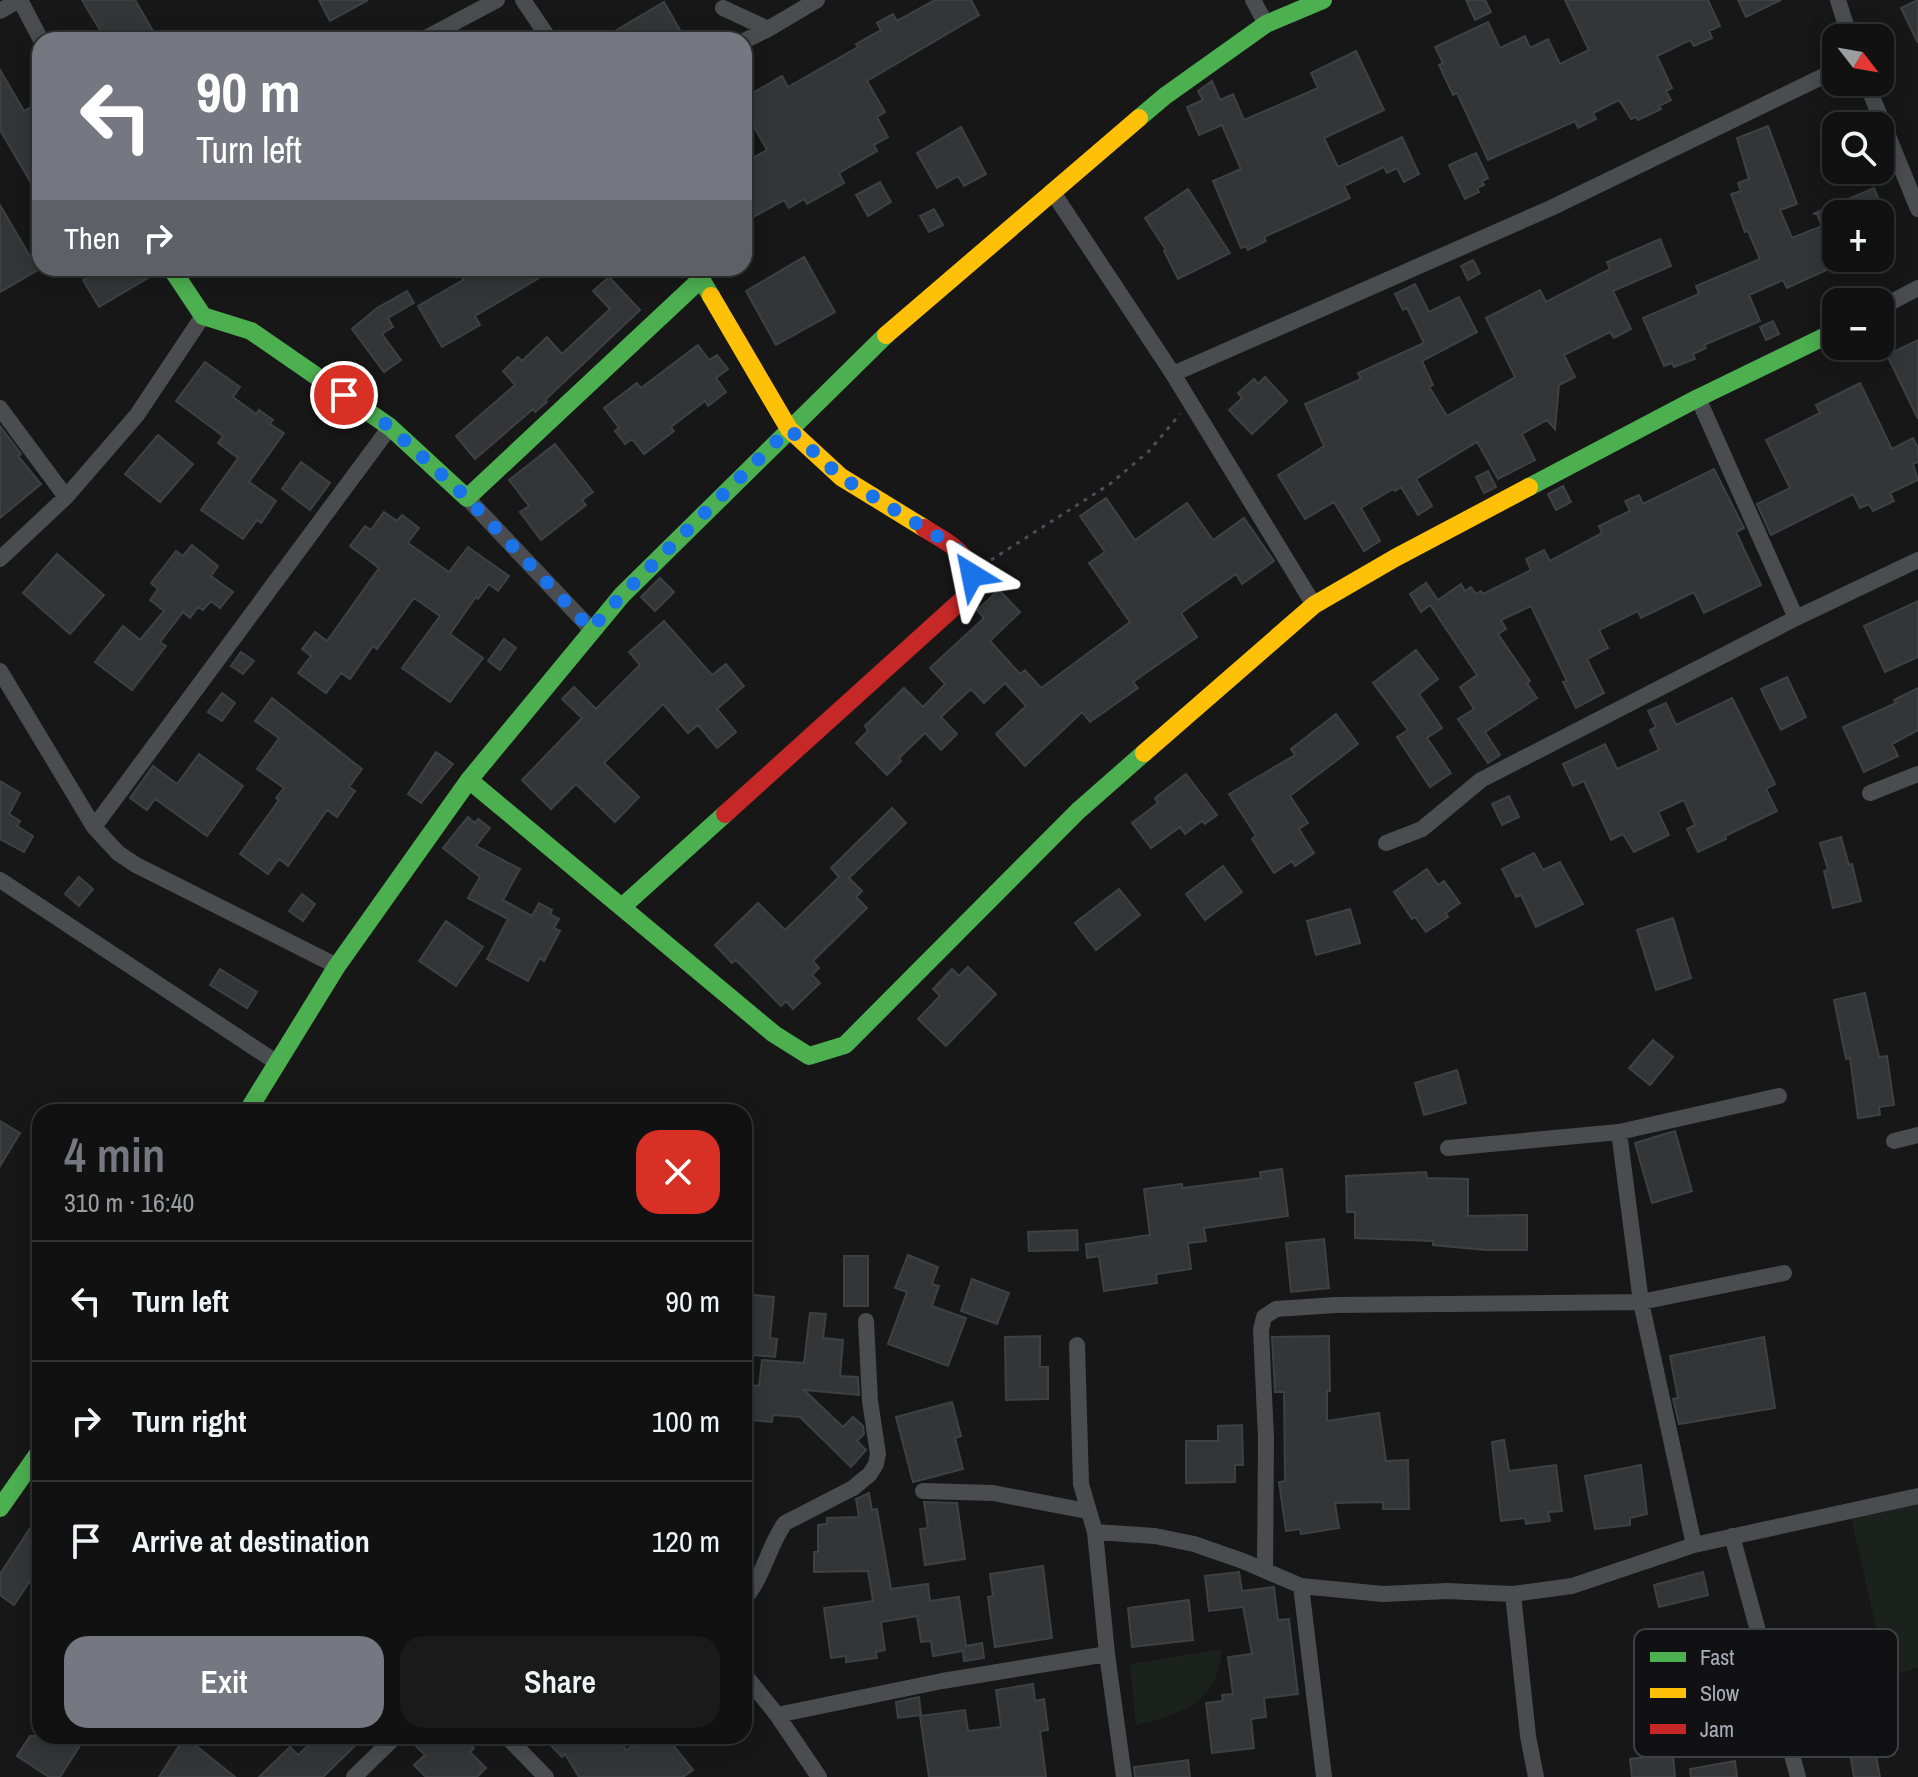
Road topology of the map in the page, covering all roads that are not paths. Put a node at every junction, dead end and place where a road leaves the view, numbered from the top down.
1 (19, 0) edge
2 (497, 0) edge
3 (523, 0) edge
4 (817, 0) edge
5 (1253, 0) edge
6 (1323, 0) edge
7 (1838, 0) edge
8 (723, 8) dead end
9 (0, 11) edge
10 (1266, 24) junction
11 (1846, 24) edge
12 (768, 29) junction
13 (37, 32) edge
14 (437, 32) edge
15 (545, 32) edge
16 (752, 37) edge
17 (1822, 77) edge
18 (1872, 96) edge
19 (1052, 191) junction
20 (1918, 209) edge
21 (176, 276) edge
22 (695, 276) edge
23 (700, 276) edge
24 (1918, 288) edge
25 (1894, 301) edge
26 (203, 316) junction
27 (1822, 338) edge
28 (1173, 374) junction
29 (1698, 398) junction
30 (0, 408) edge
31 (390, 427) junction
32 (789, 429) junction
33 (66, 497) junction
34 (467, 498) junction
35 (0, 559) edge
36 (1918, 560) edge
37 (1314, 605) junction
38 (1796, 618) junction
39 (591, 629) junction
40 (0, 671) edge
41 (1918, 774) edge
42 (469, 780) junction
43 (1870, 793) dead end
44 (94, 827) junction
45 (1386, 843) dead end
46 (0, 880) edge
47 (622, 907) junction
48 (337, 966) junction
49 (276, 1062) junction
50 (1779, 1096) dead end
51 (252, 1104) edge
52 (1619, 1132) junction
53 (1918, 1135) edge
54 (1894, 1141) dead end
55 (1448, 1148) dead end
56 (1784, 1273) dead end
57 (1641, 1302) junction
58 (866, 1321) dead end
59 (1077, 1345) dead end
60 (32, 1462) edge
61 (923, 1491) dead end
62 (1918, 1496) edge
63 (0, 1508) edge
64 (1087, 1511) junction
65 (1095, 1532) junction
66 (1732, 1536) junction
67 (1694, 1545) junction
68 (1265, 1570) junction
69 (1301, 1586) junction
70 (752, 1590) edge
71 (1513, 1594) junction
72 (1757, 1629) edge
73 (1107, 1654) junction
74 (752, 1684) edge
75 (777, 1715) junction
76 (388, 1744) edge
77 (514, 1744) edge
78 (1793, 1757) edge
79 (811, 1774) edge
80 (354, 1777) edge
81 (546, 1777) edge
82 (1124, 1777) edge
83 (1324, 1777) edge
84 (1536, 1777) edge
85 (1798, 1777) edge

1 - 9 street
1 - 13 street
2 - 14 street
3 - 15 street
4 - 12 street
5 - 10 street
6 - 10 street
7 - 11 street
8 - 12 street
10 - 19 street
12 - 16 street
17 - 28 street
18 - 20 street
19 - 28 street
19 - 32 street
21 - 26 street
22 - 34 street
23 - 32 street
24 - 25 street
26 - 31 street
26 - 33 street
27 - 29 street
28 - 37 street
29 - 37 street
29 - 38 street
30 - 33 street
31 - 34 street
31 - 44 street
32 - 39 street
32 - 47 street
33 - 35 street
34 - 39 street
36 - 38 street
37 - 47 street
38 - 45 street
39 - 42 street
40 - 44 street
41 - 43 street
42 - 47 street
42 - 48 street
44 - 48 street
46 - 49 street
48 - 49 street
49 - 51 street
50 - 52 street
52 - 55 street
52 - 57 street
53 - 54 street
56 - 57 street
57 - 67 street
57 - 68 street
58 - 70 street
59 - 64 street
60 - 63 street
61 - 64 street
62 - 66 street
64 - 65 street
65 - 68 street
65 - 73 street
66 - 67 street
66 - 72 street
67 - 71 street
68 - 69 street
69 - 71 street
69 - 83 street
71 - 84 street
73 - 75 street
73 - 82 street
74 - 75 street
75 - 79 street
76 - 80 street
77 - 81 street
78 - 85 street

